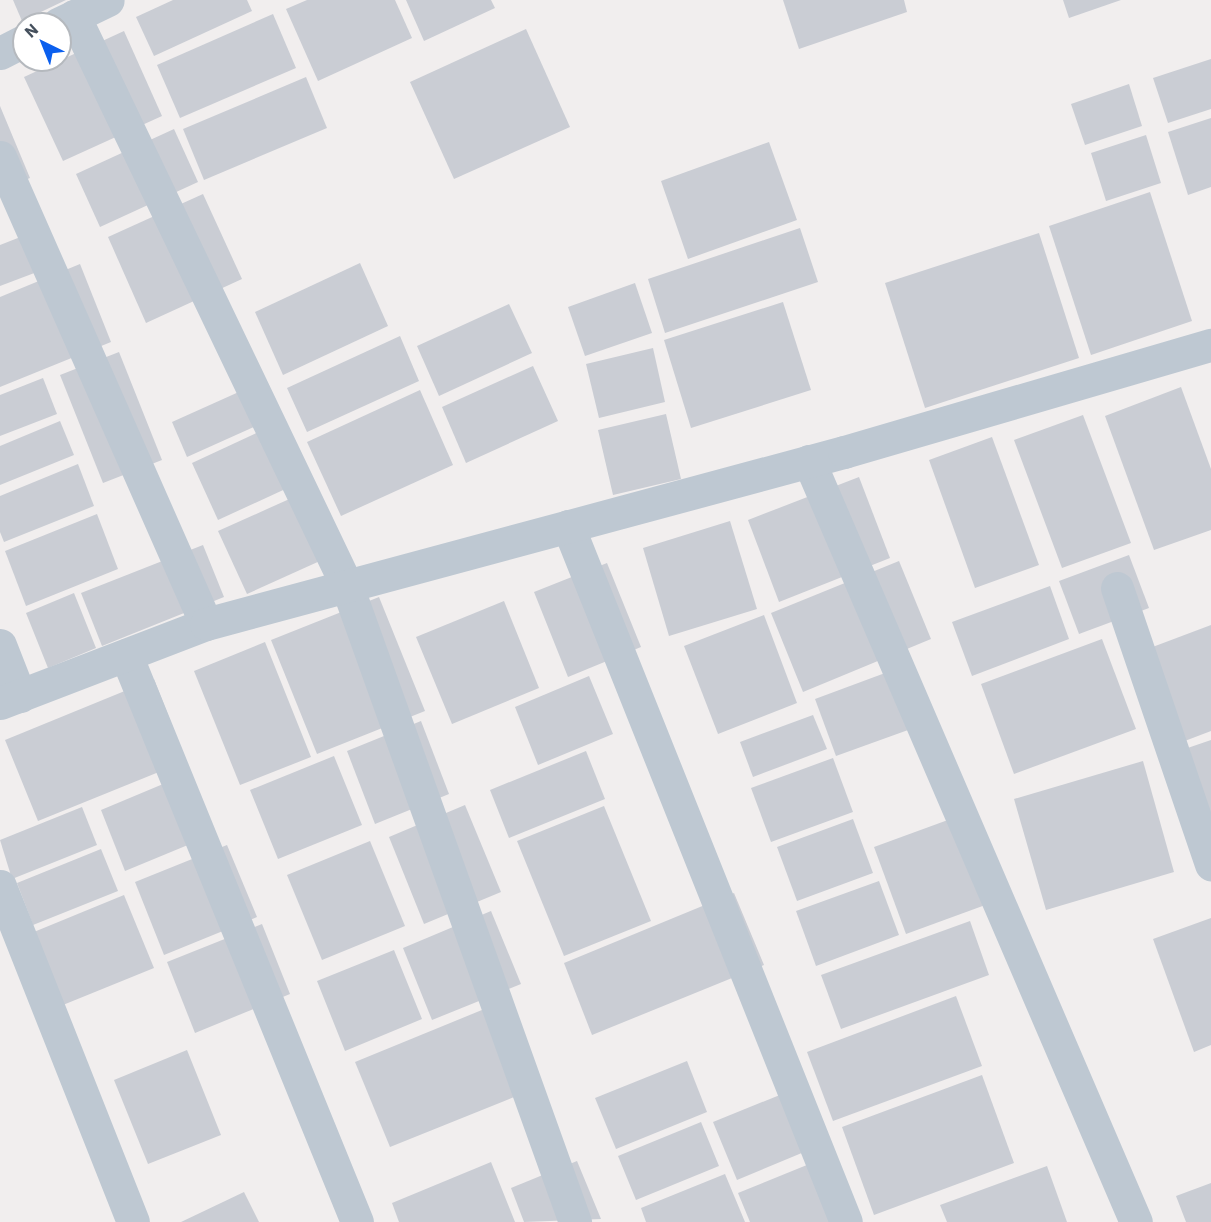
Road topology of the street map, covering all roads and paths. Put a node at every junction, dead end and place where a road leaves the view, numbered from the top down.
1 (108, 0) edge
2 (72, 17) edge
3 (72, 32) edge
4 (0, 157) edge
5 (1211, 345) edge
6 (809, 461) junction
7 (568, 526) junction
8 (347, 586) junction
9 (1117, 588) dead end
10 (207, 624) junction
11 (0, 645) edge
12 (126, 655) junction
13 (10, 699) edge
14 (1211, 864) edge
15 (0, 886) edge
16 (133, 1222) edge
17 (357, 1222) edge
18 (575, 1222) edge
19 (846, 1222) edge
20 (1136, 1222) edge

1 - 2 street
3 - 8 street
4 - 10 street
5 - 6 street
6 - 7 street
6 - 20 street
7 - 8 street
7 - 19 street
8 - 10 street
8 - 18 street
9 - 14 street
10 - 12 street
11 - 13 street
12 - 13 street
12 - 17 street
15 - 16 street

